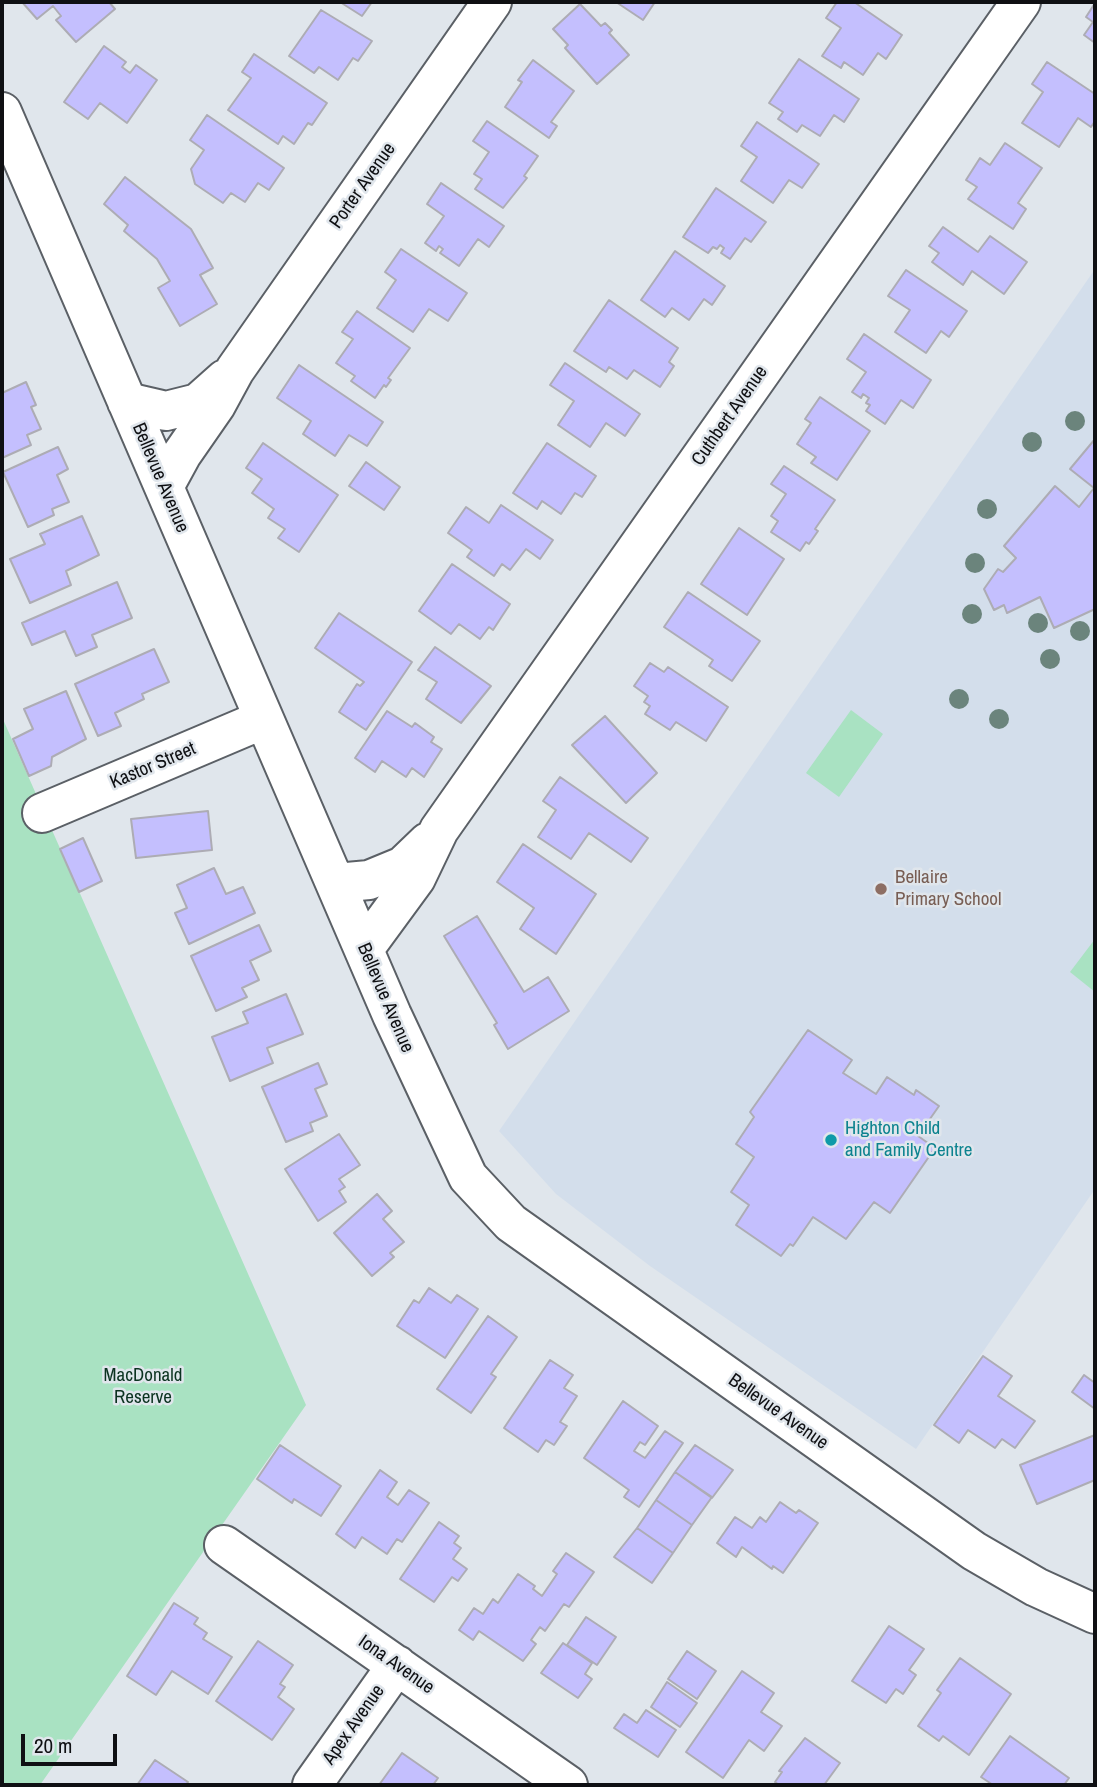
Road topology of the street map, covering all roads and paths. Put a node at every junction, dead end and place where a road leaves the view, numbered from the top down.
1 (492, 2) edge
2 (1021, 2) edge
3 (2, 112) edge
4 (235, 370) junction
5 (127, 402) junction
6 (164, 487) junction
7 (264, 719) junction
8 (42, 813) dead end
9 (439, 830) junction
10 (335, 883) junction
11 (364, 949) junction
12 (224, 1545) dead end
13 (1091, 1605) edge
14 (397, 1665) junction
15 (312, 1785) edge
16 (568, 1785) edge

1 - 4 street, Porter Avenue
2 - 9 street, Cuthbert Avenue
3 - 5 street, Bellevue Avenue
4 - 5 street, Porter Avenue
4 - 6 street, Porter Avenue
5 - 6 street, Bellevue Avenue
6 - 7 street, Bellevue Avenue
7 - 8 street, Kastor Street
7 - 10 street, Bellevue Avenue
9 - 10 street, Cuthbert Avenue
9 - 11 street, Cuthbert Avenue
10 - 11 street, Bellevue Avenue
11 - 13 street, Bellevue Avenue
12 - 14 street, Iona Avenue
14 - 15 street, Apex Avenue
14 - 16 street, Iona Avenue

